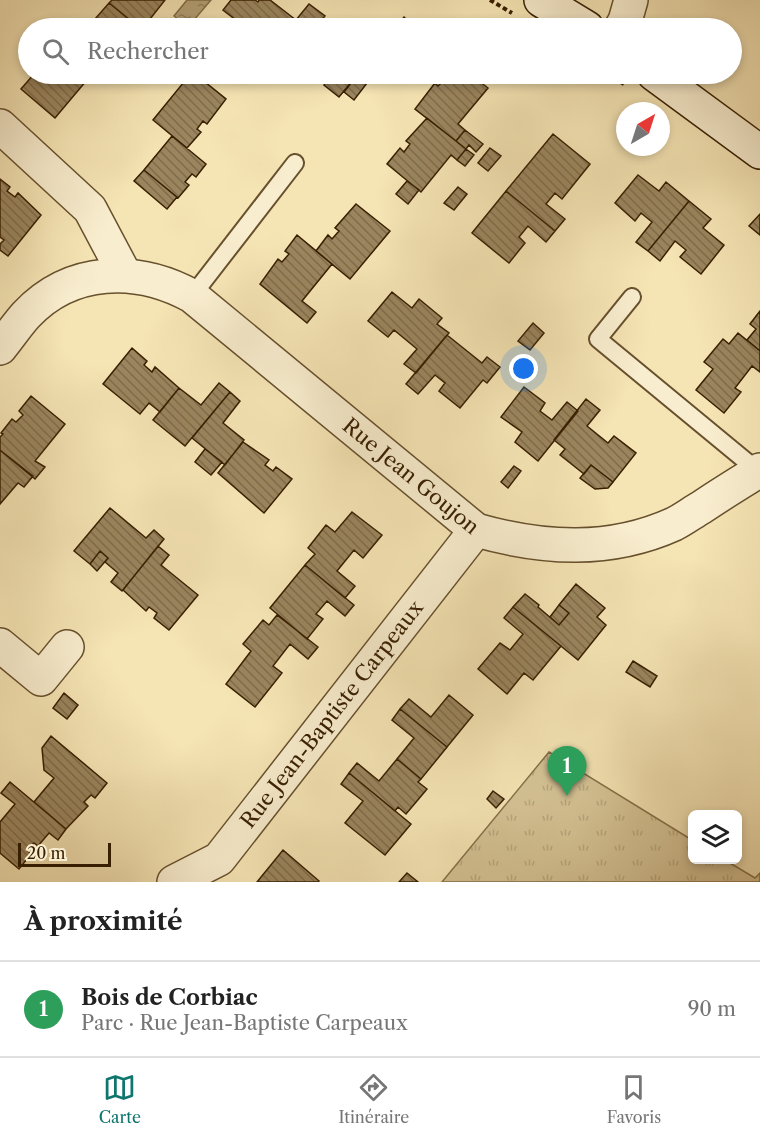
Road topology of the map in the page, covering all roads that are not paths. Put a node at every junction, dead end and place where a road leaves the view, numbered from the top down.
1 (542, 0) edge
2 (631, 0) edge
3 (571, 18) edge
4 (626, 18) edge
5 (668, 84) edge
6 (0, 126) edge
7 (760, 152) edge
8 (295, 163) dead end
9 (125, 275) junction
10 (192, 296) junction
11 (632, 297) dead end
12 (0, 348) edge
13 (759, 471) edge
14 (477, 530) junction
15 (0, 645) edge
16 (67, 647) dead end
17 (174, 882) edge

1 - 3 street
2 - 4 street
5 - 7 street
6 - 9 street
8 - 10 lane
9 - 10 street, Rue Jean Goujon
9 - 12 street, Rue Jean Goujon
10 - 14 street, Rue Jean Goujon
11 - 13 lane
13 - 14 street, Rue Jean Goujon
14 - 17 street, Rue Jean-Baptiste Carpeaux
15 - 16 street

